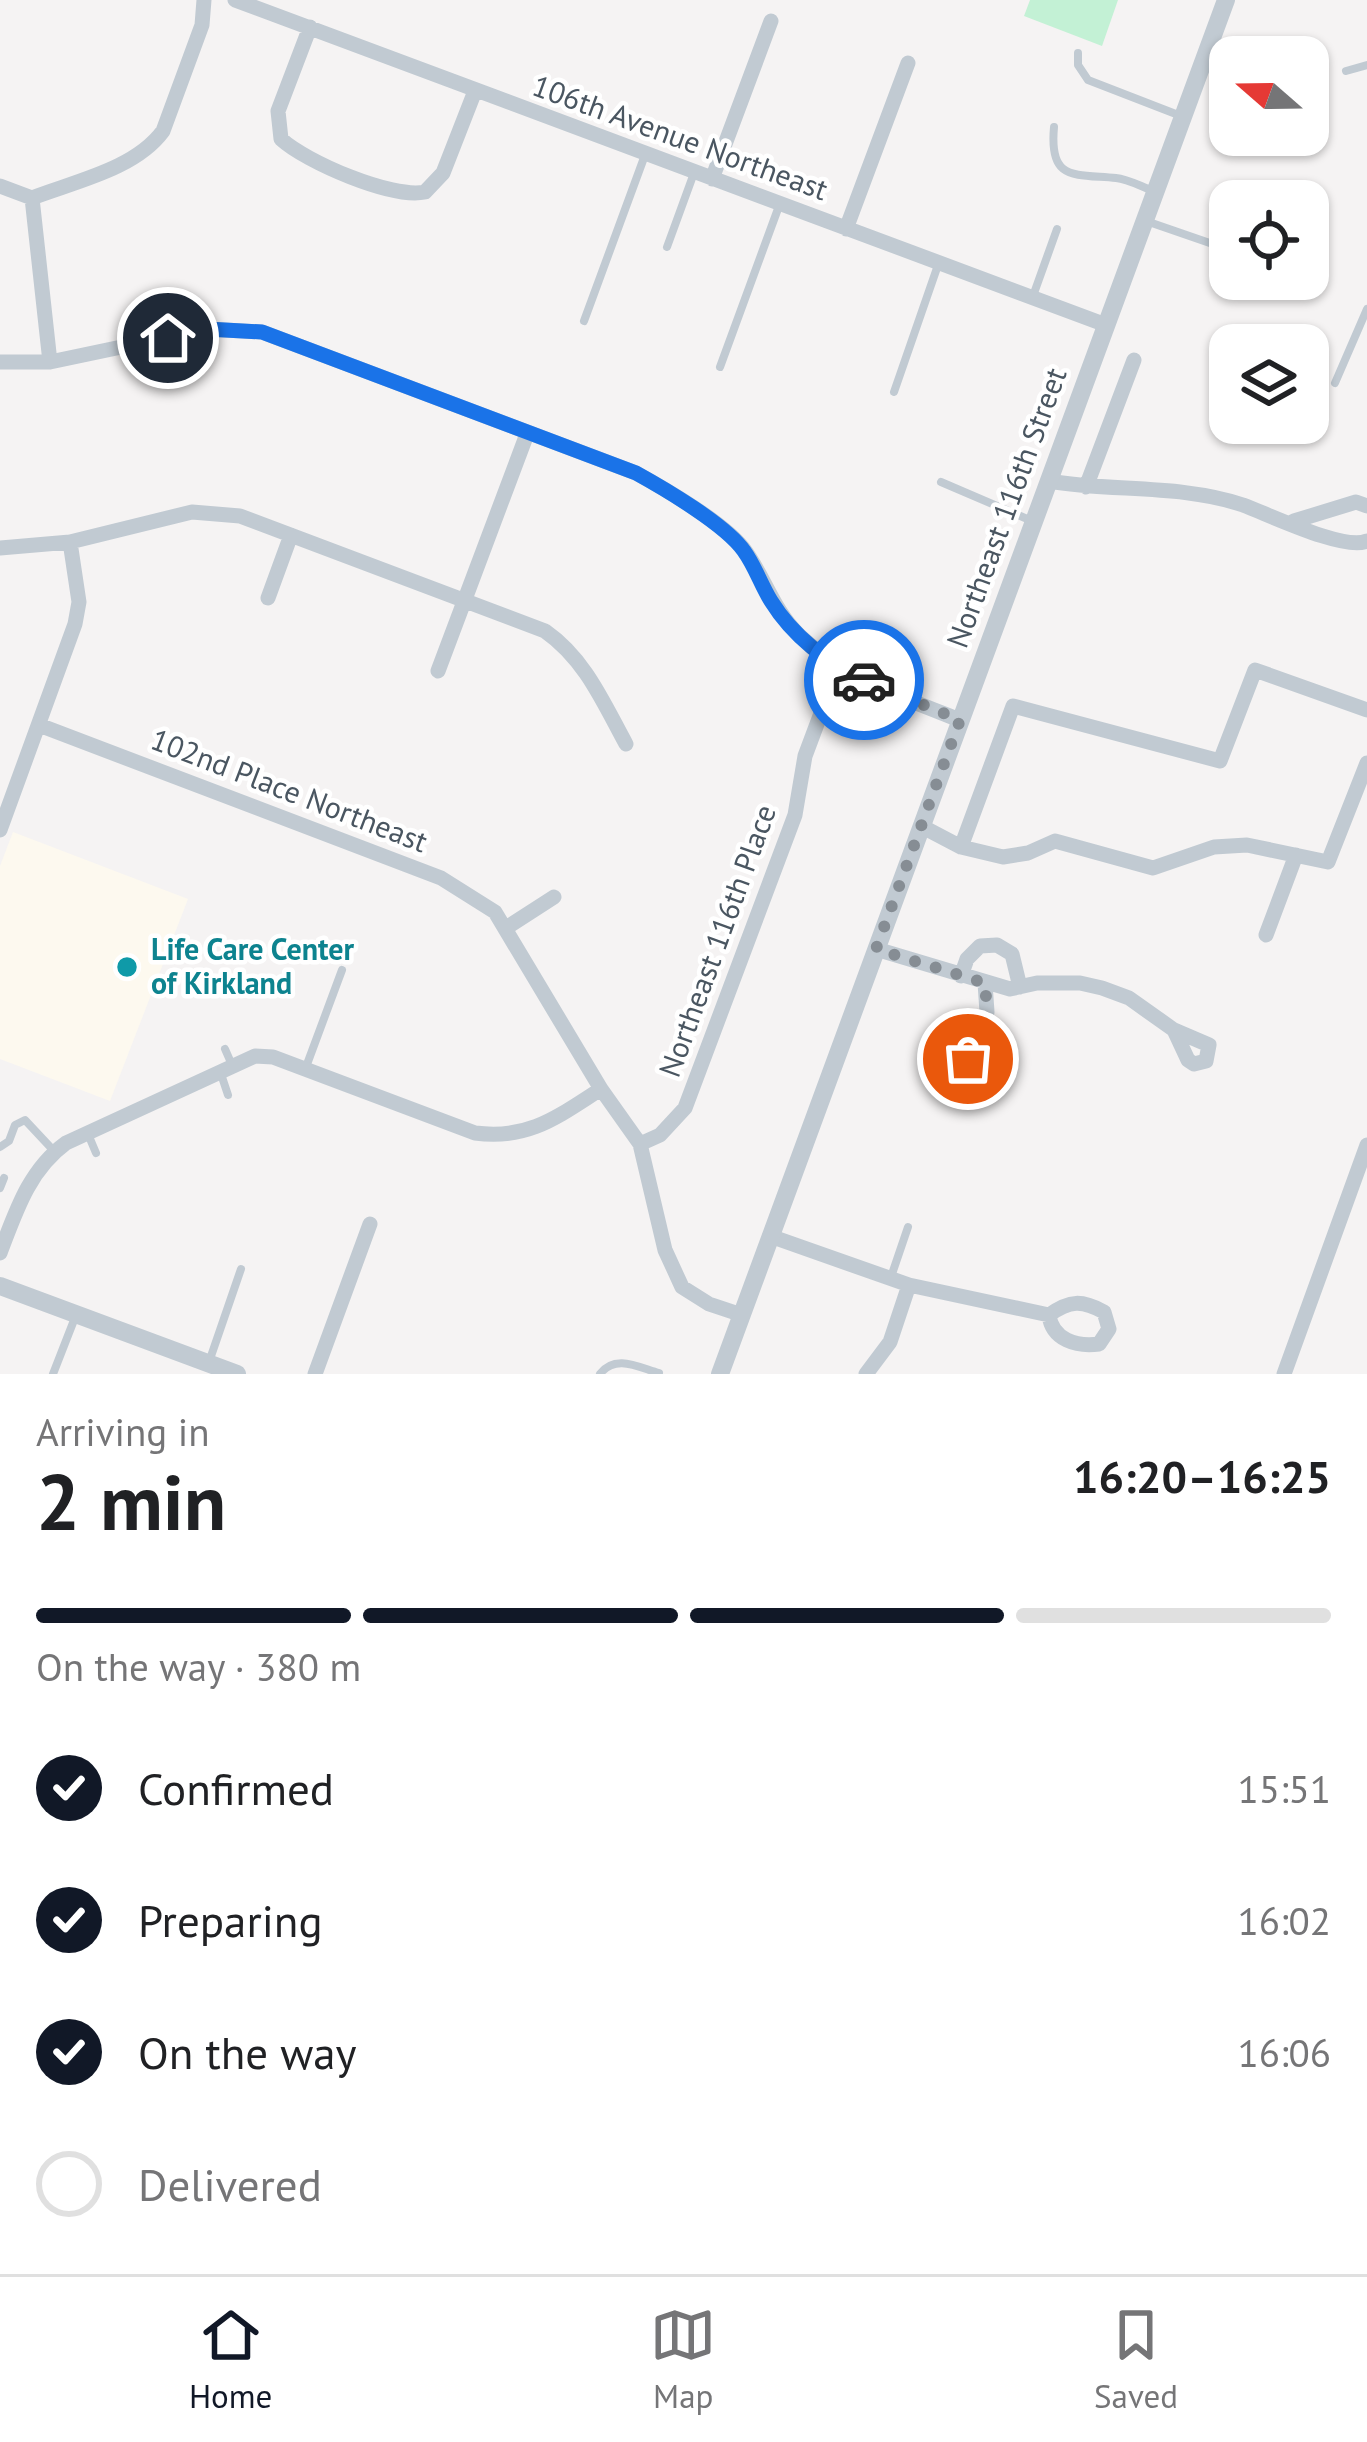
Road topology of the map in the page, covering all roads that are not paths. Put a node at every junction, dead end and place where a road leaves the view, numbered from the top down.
1 (204, 0) edge
2 (235, 0) edge
3 (1226, 0) edge
4 (771, 21) dead end
5 (310, 27) junction
6 (1078, 53) dead end
7 (908, 63) dead end
8 (1367, 65) edge
9 (1346, 71) dead end
10 (475, 91) junction
11 (1183, 117) junction
12 (1054, 127) dead end
13 (646, 154) junction
14 (694, 172) junction
15 (712, 178) junction
16 (0, 186) edge
17 (1155, 192) junction
18 (32, 198) junction
19 (780, 204) junction
20 (1145, 220) junction
21 (846, 229) junction
22 (1057, 230) dead end
23 (1209, 243) edge
24 (667, 247) dead end
25 (939, 263) junction
26 (1032, 297) junction
27 (1367, 309) edge
28 (584, 322) dead end
29 (1106, 325) junction
30 (1133, 360) dead end
31 (0, 362) edge
32 (50, 362) junction
33 (720, 367) dead end
34 (1335, 383) dead end
35 (894, 392) dead end
36 (527, 434) junction
37 (1048, 481) junction
38 (940, 482) dead end
39 (1086, 488) junction
40 (1367, 506) edge
41 (1034, 522) junction
42 (1292, 522) junction
43 (291, 535) junction
44 (70, 542) junction
45 (1367, 542) edge
46 (0, 548) edge
47 (268, 598) dead end
48 (464, 600) junction
49 (838, 668) junction
50 (438, 671) dead end
51 (1367, 710) edge
52 (960, 720) junction
53 (39, 725) junction
54 (626, 744) dead end
55 (1367, 763) edge
56 (920, 826) junction
57 (0, 830) edge
58 (961, 847) junction
59 (1296, 855) junction
60 (554, 897) dead end
61 (506, 928) junction
62 (1266, 935) dead end
63 (876, 949) junction
64 (342, 970) dead end
65 (961, 976) junction
66 (985, 983) junction
67 (1020, 987) junction
68 (1174, 1030) dead end
69 (980, 1051) dead end
70 (225, 1062) junction
71 (305, 1069) junction
72 (601, 1089) junction
73 (228, 1095) dead end
74 (87, 1133) junction
75 (640, 1144) junction
76 (1367, 1144) edge
77 (0, 1147) edge
78 (96, 1153) dead end
79 (50, 1155) junction
80 (4, 1178) dead end
81 (0, 1188) edge
82 (370, 1224) dead end
83 (908, 1227) dead end
84 (770, 1236) junction
85 (0, 1252) edge
86 (241, 1269) dead end
87 (890, 1278) junction
88 (909, 1285) junction
89 (0, 1286) edge
90 (76, 1315) junction
91 (742, 1315) junction
92 (1049, 1315) dead end
93 (208, 1363) junction
94 (659, 1373) edge
95 (53, 1374) edge
96 (237, 1374) edge
97 (315, 1374) edge
98 (600, 1374) edge
99 (720, 1374) edge
100 (866, 1374) edge
101 (1284, 1374) edge

1 - 18 street
2 - 5 street, 106th Avenue Northeast
3 - 11 street, Northeast 116th Street
4 - 15 street
5 - 10 street, 106th Avenue Northeast
5 - 10 street
6 - 11 lane
7 - 21 street
8 - 9 lane
10 - 13 street, 106th Avenue Northeast
11 - 17 street, Northeast 116th Street
12 - 17 lane
13 - 14 street, 106th Avenue Northeast
13 - 28 lane
14 - 15 street, 106th Avenue Northeast
14 - 24 lane
15 - 19 street, 106th Avenue Northeast
16 - 18 street
17 - 20 street, Northeast 116th Street
18 - 32 street
19 - 21 street, 106th Avenue Northeast
19 - 33 lane
20 - 23 lane
20 - 29 street, Northeast 116th Street
21 - 25 street, 106th Avenue Northeast
22 - 26 lane
25 - 26 street, 106th Avenue Northeast
25 - 35 lane
26 - 29 street, 106th Avenue Northeast
27 - 34 lane
29 - 37 street, Northeast 116th Street
30 - 39 street
31 - 32 street
32 - 36 street
36 - 48 street
36 - 49 street
37 - 39 street
37 - 41 street, Northeast 116th Street
38 - 41 lane
39 - 42 street
40 - 42 street
41 - 52 street, Northeast 116th Street
42 - 45 street
43 - 44 street
43 - 47 street
43 - 48 street
44 - 46 street
44 - 53 street
48 - 50 street
48 - 54 street
49 - 52 street
49 - 75 street, Northeast 116th Place
51 - 58 street
52 - 56 street, Northeast 116th Street
53 - 57 street
53 - 61 street, 102nd Place Northeast
55 - 59 street
56 - 58 street
56 - 63 street, Northeast 116th Street
58 - 59 street
59 - 62 street
60 - 61 street
61 - 72 street, 102nd Place Northeast
63 - 65 street
63 - 84 street, Northeast 116th Street
64 - 71 lane
65 - 66 street
65 - 67 street
66 - 67 street
66 - 69 street
67 - 68 street
70 - 71 street
70 - 73 lane
70 - 74 street
71 - 72 street
72 - 75 street, 102nd Place Northeast
74 - 78 lane
74 - 79 street
75 - 91 street
76 - 101 street
77 - 79 lane
79 - 85 street
80 - 81 lane
82 - 97 street
83 - 87 lane
84 - 87 street
84 - 91 street, Northeast 116th Street
86 - 93 lane
87 - 88 street
88 - 92 street
88 - 100 street
89 - 90 street
90 - 93 street
90 - 95 lane
91 - 99 street, Northeast 116th Street
93 - 96 street
94 - 98 lane

